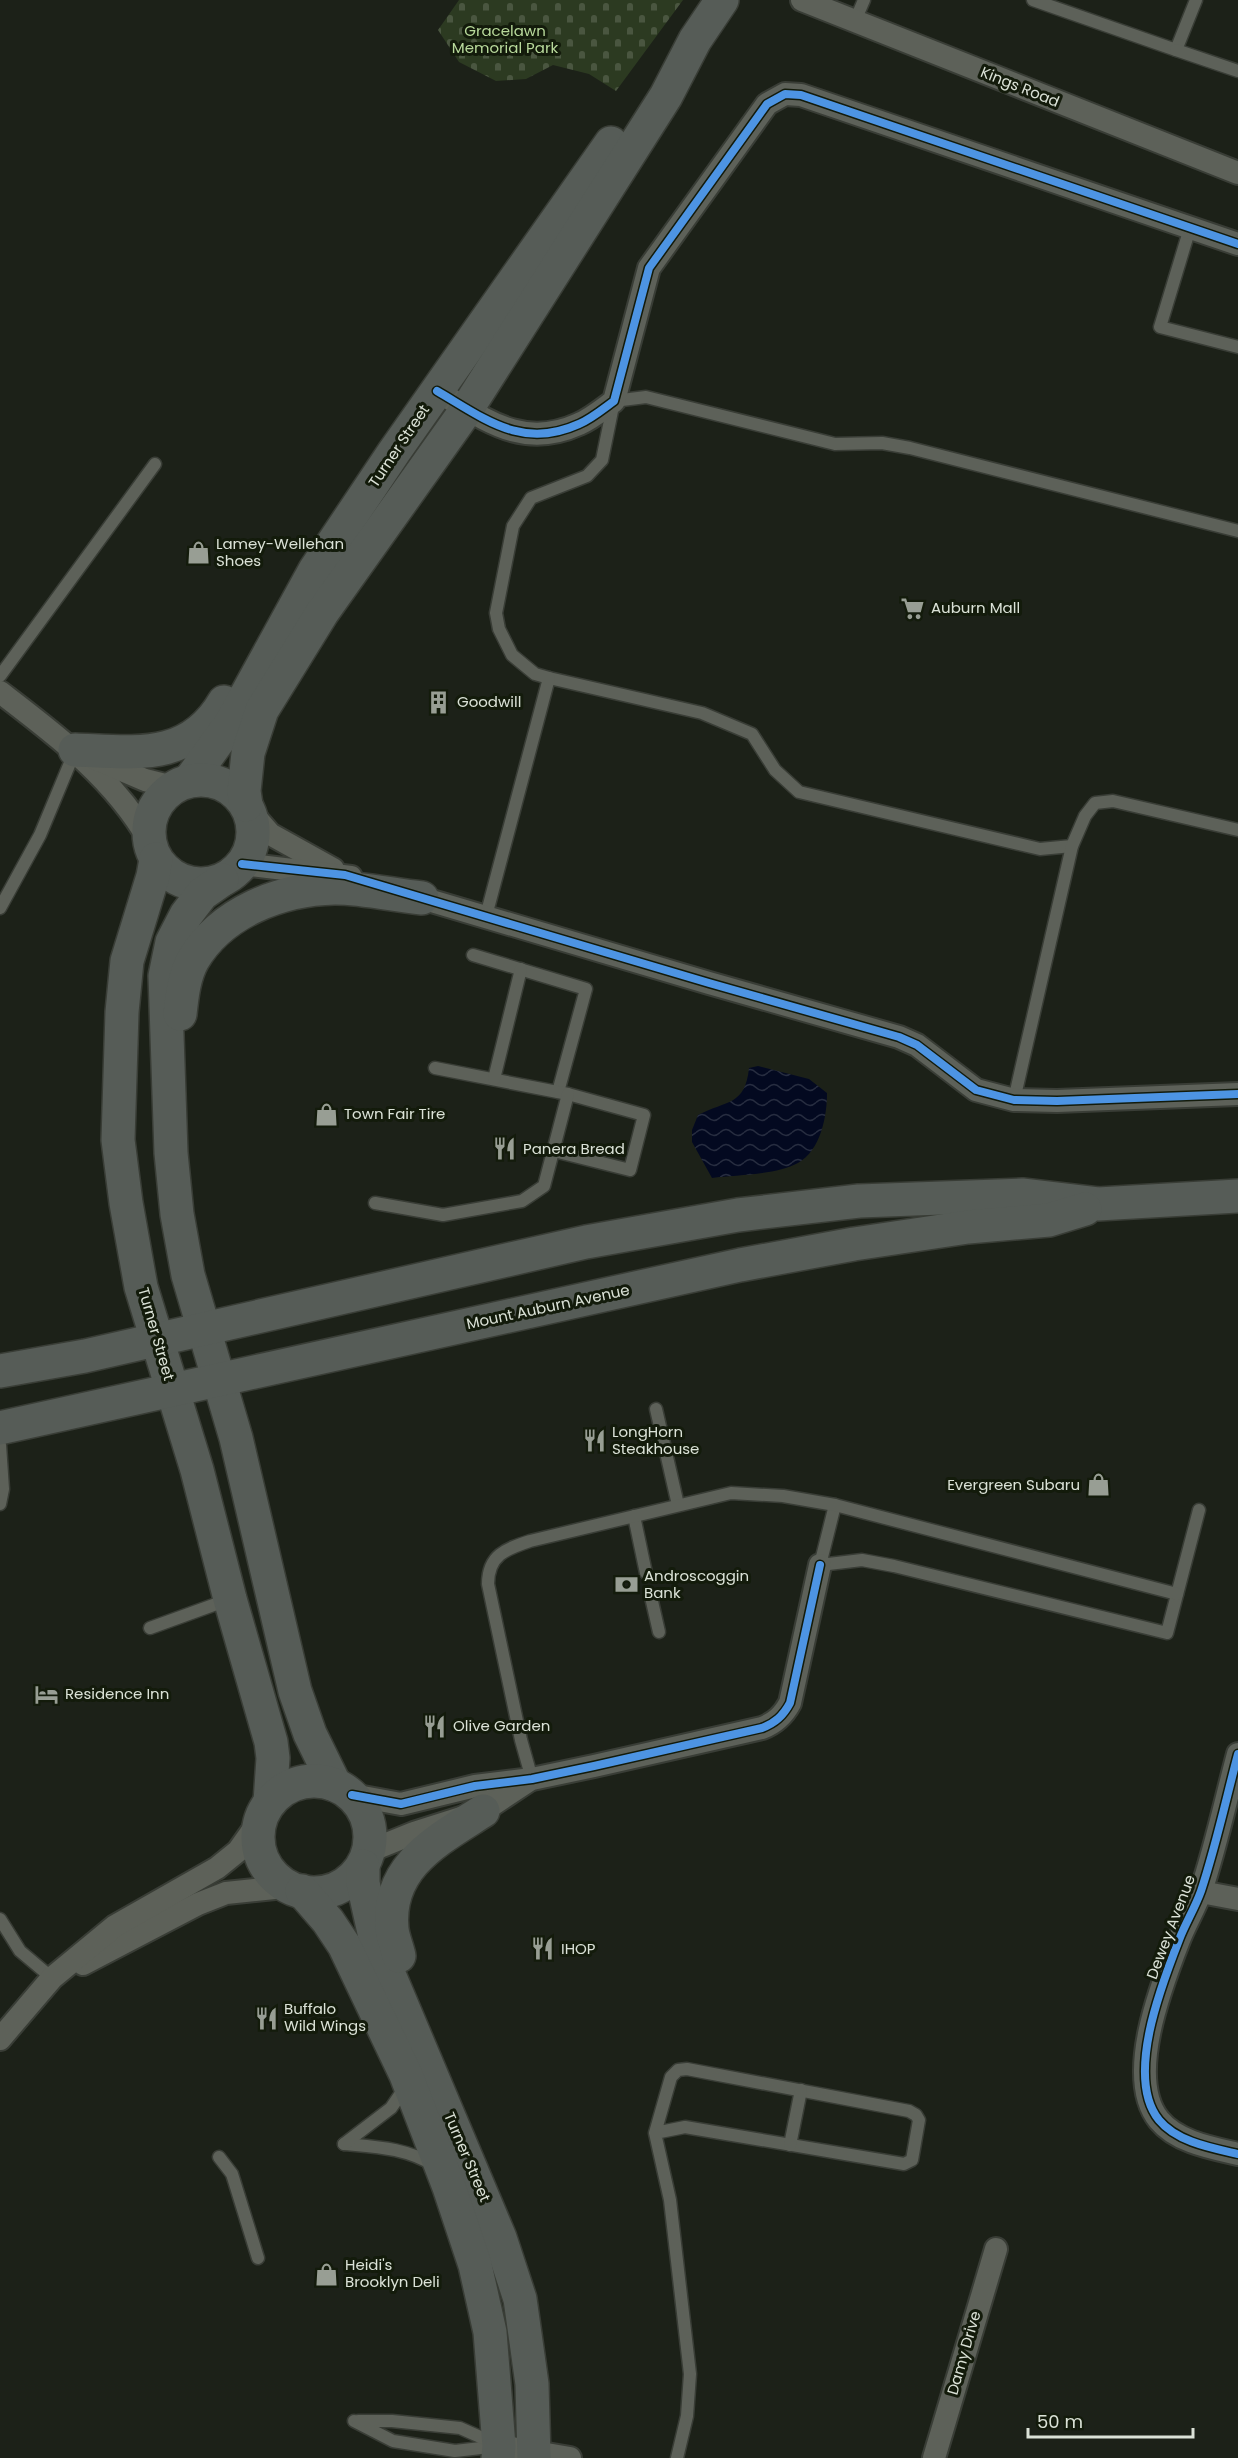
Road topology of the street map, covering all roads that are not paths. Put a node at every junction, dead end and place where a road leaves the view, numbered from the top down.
1 (722, 0) edge
2 (802, 0) edge
3 (864, 0) edge
4 (1033, 0) edge
5 (1196, 0) edge
6 (855, 21) junction
7 (695, 40) junction
8 (1176, 50) junction
9 (1238, 71) edge
10 (1238, 173) edge
11 (1190, 228) junction
12 (1238, 244) edge
13 (1238, 347) edge
14 (437, 391) junction
15 (614, 401) junction
16 (467, 408) junction
17 (155, 464) dead end
18 (1238, 531) edge
19 (315, 570) junction
20 (0, 676) edge
21 (549, 678) junction
22 (0, 692) edge
23 (75, 750) junction
24 (182, 784) junction
25 (248, 808) junction
26 (1238, 830) edge
27 (1072, 846) junction
28 (152, 849) junction
29 (232, 872) junction
30 (345, 875) junction
31 (422, 898) junction
32 (0, 908) edge
33 (486, 916) junction
34 (473, 955) dead end
35 (521, 969) junction
36 (435, 1068) dead end
37 (494, 1079) junction
38 (563, 1093) junction
39 (1238, 1094) edge
40 (1014, 1100) junction
41 (554, 1151) junction
42 (171, 1153) junction
43 (1235, 1197) edge
44 (375, 1203) dead end
45 (1098, 1204) junction
46 (204, 1329) junction
47 (157, 1339) junction
48 (0, 1371) edge
49 (220, 1381) junction
50 (173, 1391) junction
51 (656, 1409) dead end
52 (0, 1428) edge
53 (0, 1445) edge
54 (0, 1504) edge
55 (678, 1505) junction
56 (835, 1505) junction
57 (1198, 1510) dead end
58 (634, 1516) junction
59 (820, 1565) junction
60 (646, 1573) dead end
61 (1177, 1594) junction
62 (651, 1597) dead end
63 (230, 1599) junction
64 (150, 1628) dead end
65 (659, 1632) dead end
66 (1238, 1754) edge
67 (532, 1779) junction
68 (343, 1790) junction
69 (265, 1811) junction
70 (483, 1811) junction
71 (365, 1859) junction
72 (293, 1889) junction
73 (1201, 1892) junction
74 (1238, 1899) edge
75 (0, 1920) edge
76 (52, 1978) junction
77 (0, 2039) edge
78 (409, 2082) junction
79 (801, 2090) junction
80 (655, 2133) junction
81 (790, 2145) junction
82 (1238, 2154) edge
83 (219, 2157) dead end
84 (443, 2172) junction
85 (482, 2194) junction
86 (996, 2249) dead end
87 (258, 2258) dead end
88 (499, 2452) edge
89 (534, 2454) edge
90 (570, 2458) edge
91 (677, 2458) edge
92 (934, 2458) edge

1 - 7 main road, Turner Street
2 - 6 street, Kings Road
3 - 6 lane
4 - 8 lane
5 - 8 lane
6 - 10 street, Kings Road
7 - 14 main road, Turner Street
7 - 16 main road, Turner Street
8 - 9 lane
11 - 12 street
11 - 13 lane
11 - 15 street
14 - 16 street
14 - 19 main road, Turner Street
15 - 16 street
15 - 18 lane
15 - 21 lane
16 - 25 main road, Turner Street
17 - 20 lane
19 - 23 main road
19 - 24 main road, Turner Street
21 - 27 lane
21 - 33 lane
22 - 23 street
23 - 24 street
23 - 28 street
23 - 32 lane
24 - 25 main road
24 - 28 main road, Turner Street
25 - 29 main road, Turner Street
25 - 30 street
26 - 27 lane
27 - 40 lane
28 - 29 main road
28 - 47 main road, Turner Street
29 - 30 street
29 - 42 main road, Turner Street
30 - 31 street
31 - 33 street
31 - 42 main road
33 - 40 street
34 - 35 lane
35 - 37 lane
35 - 38 lane
36 - 37 lane
37 - 38 lane
38 - 41 lane
38 - 41 lane
39 - 40 street
41 - 44 lane
42 - 46 main road, Turner Street
43 - 45 main road, Mount Auburn Avenue
45 - 46 main road, Mount Auburn Avenue
45 - 49 main road, Mount Auburn Avenue
46 - 47 main road, Mount Auburn Avenue
46 - 49 main road, Turner Street
47 - 48 main road, Mount Auburn Avenue
47 - 50 main road, Turner Street
49 - 50 main road, Mount Auburn Avenue
49 - 68 main road, Turner Street
50 - 52 main road, Mount Auburn Avenue
50 - 63 main road, Turner Street
51 - 55 lane
53 - 54 lane
55 - 56 lane
55 - 58 lane
56 - 59 lane
56 - 61 lane
57 - 61 lane
58 - 60 lane
58 - 67 lane
59 - 61 lane
59 - 67 street
62 - 65 lane
63 - 64 lane
63 - 69 main road, Turner Street
66 - 73 street, Dewey Avenue
67 - 68 street
67 - 70 street
68 - 69 main road
68 - 71 main road
69 - 72 main road
69 - 76 street
70 - 71 street
70 - 85 main road
71 - 72 main road
71 - 85 main road, Turner Street
72 - 76 street
72 - 78 main road, Turner Street
73 - 74 street
73 - 82 street, Dewey Avenue
75 - 76 lane
76 - 77 street
78 - 84 main road, Turner Street
78 - 84 lane
79 - 80 lane
79 - 81 lane
79 - 81 lane
80 - 81 lane
80 - 91 lane
83 - 87 lane
84 - 88 main road, Turner Street
85 - 89 main road, Turner Street
86 - 92 street, Damy Drive
88 - 88 lane
88 - 89 street
89 - 90 street

